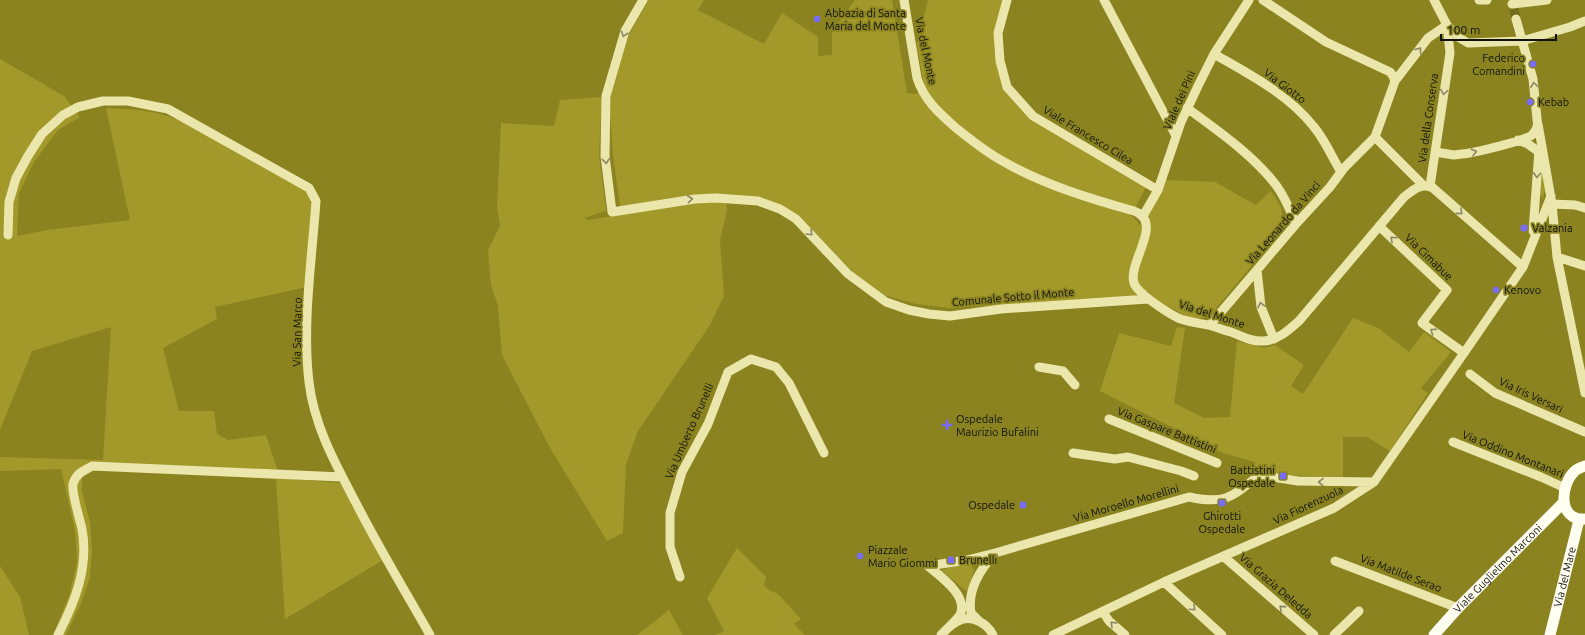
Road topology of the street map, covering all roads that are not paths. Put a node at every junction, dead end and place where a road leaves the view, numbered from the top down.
1 (643, 0) edge
2 (904, 0) edge
3 (1007, 0) edge
4 (1104, 0) edge
5 (1249, 0) edge
6 (1263, 0) edge
7 (1434, 0) edge
8 (1479, 0) edge
9 (1487, 0) edge
10 (1547, 0) edge
11 (1512, 4) edge
12 (1516, 19) tunnel mouth
13 (1585, 21) edge
14 (1447, 25) junction
15 (1522, 41) junction
16 (1468, 43) junction
17 (1450, 53) junction
18 (1214, 54) junction
19 (1395, 81) junction
20 (1187, 108) junction
21 (1538, 124) junction
22 (1176, 136) junction
23 (1375, 137) junction
24 (1518, 140) junction
25 (1435, 152) junction
26 (1538, 152) junction
27 (1341, 172) junction
28 (1427, 186) junction
29 (1158, 190) junction
30 (1535, 197) junction
31 (1551, 200) junction
32 (1585, 208) edge
33 (1544, 212) junction
34 (1143, 216) junction
35 (1296, 224) junction
36 (1379, 226) junction
37 (8, 235) dead end
38 (1554, 237) junction
39 (1532, 243) junction
40 (1557, 257) junction
41 (1523, 266) junction
42 (1585, 266) edge
43 (1258, 270) junction
44 (1148, 299) junction
45 (1210, 325) junction
46 (1274, 339) junction
47 (1464, 354) junction
48 (1581, 355) edge
49 (1039, 367) dead end
50 (1470, 374) dead end
51 (1074, 385) dead end
52 (1585, 393) edge
53 (1108, 419) dead end
54 (1585, 432) edge
55 (1453, 442) dead end
56 (824, 453) dead end
57 (1073, 453) dead end
58 (1217, 462) dead end
59 (1585, 466) edge
60 (1194, 476) dead end
61 (342, 477) junction
62 (1374, 482) junction
63 (1565, 488) junction
64 (1563, 503) junction
65 (1582, 520) edge
66 (995, 553) junction
67 (1223, 556) junction
68 (967, 560) junction
69 (1335, 561) dead end
70 (977, 577) junction
71 (680, 578) dead end
72 (1164, 582) junction
73 (965, 601) junction
74 (1458, 608) junction
75 (1359, 611) dead end
76 (1103, 612) junction
77 (979, 621) junction
78 (949, 627) junction
79 (1312, 634) edge
80 (1438, 634) edge
81 (58, 635) edge
82 (430, 635) edge
83 (940, 635) edge
84 (993, 635) edge
85 (1053, 635) edge
86 (1125, 635) edge
87 (1222, 635) edge
88 (1334, 635) edge
89 (1550, 635) edge

1 -> 44 street, Comunale Sotto il Monte
2 - 34 street, Via del Monte
3 - 29 street, Viale Francesco Cilea
4 - 22 street
5 - 18 street, Viale dei Pini
6 - 19 street
7 - 14 street
8 - 9 street
10 - 11 street
12 - 15 street
13 - 15 street
14 - 16 street
14 - 17 street, Via della Conserva
19 -> 14 street
15 - 16 street
21 -> 15 street
16 - 17 street
17 -> 25 street, Via della Conserva
18 - 20 street, Viale dei Pini
18 - 27 street, Via Giotto
19 - 23 street
20 - 22 street, Viale dei Pini
20 - 35 street
21 - 24 street
21 - 26 street, Via Fiorenzuola
21 - 31 street
22 - 29 street, Viale dei Pini
23 - 27 street, Via Leonardo da Vinci
23 - 28 street
25 -> 24 street
24 - 26 street
25 - 28 street, Via della Conserva
26 -> 30 street, Via Fiorenzuola
27 - 35 street, Via Leonardo da Vinci
28 - 36 street, Via del Monte
28 -> 41 street
29 - 34 street, Viale dei Pini
30 - 33 street
30 - 39 street, Via Fiorenzuola
31 - 32 street
31 - 33 street, Via Fiorenzuola
31 - 38 street
33 - 38 street
33 - 39 street, Via Fiorenzuola
34 - 44 street, Via del Monte
35 - 43 street, Via Leonardo da Vinci
36 - 46 street, Via del Monte
47 -> 36 street, Via Cimabue
37 - 61 street, Via San Marco
38 - 40 street
39 - 41 street, Via Fiorenzuola
40 - 42 street
40 - 48 street
41 - 47 street, Via Fiorenzuola
43 - 45 street, Via Leonardo da Vinci
46 -> 43 street
44 - 45 street, Via del Monte
45 - 46 street, Via del Monte
47 - 62 street, Via Fiorenzuola
48 - 52 street
49 - 51 street
50 - 54 street, Via Iris Versari
53 - 58 street, Via Gaspare Battistini
55 - 63 street, Via Oddino Montanari
56 - 71 street, Via Umberto Brunelli
57 - 60 street
59 - 63 main road
61 - 81 street
61 - 82 street, Via San Marco
62 -> 66 street, Via Moroello Morellini
62 - 67 street, Via Fiorenzuola
63 - 64 main road
64 - 65 main road
64 - 74 main road, Viale Guglielmo Marconi
65 - 89 main road, Via del Mare
66 - 68 street, Via Moroello Morellini
66 - 70 street
67 - 72 street, Via Fiorenzuola
79 -> 67 street, Via Grazia Deledda
68 - 70 street
68 - 73 street, Via Moroello Morellini
69 - 74 street, Via Matilde Serao
70 - 73 street
72 - 76 street, Via Fiorenzuola
72 -> 87 street
73 - 77 street
73 - 78 street
74 - 80 main road, Viale Guglielmo Marconi
75 - 88 street
76 - 85 street, Via Fiorenzuola
86 -> 76 street
77 - 78 street
77 - 84 street
78 - 83 street

